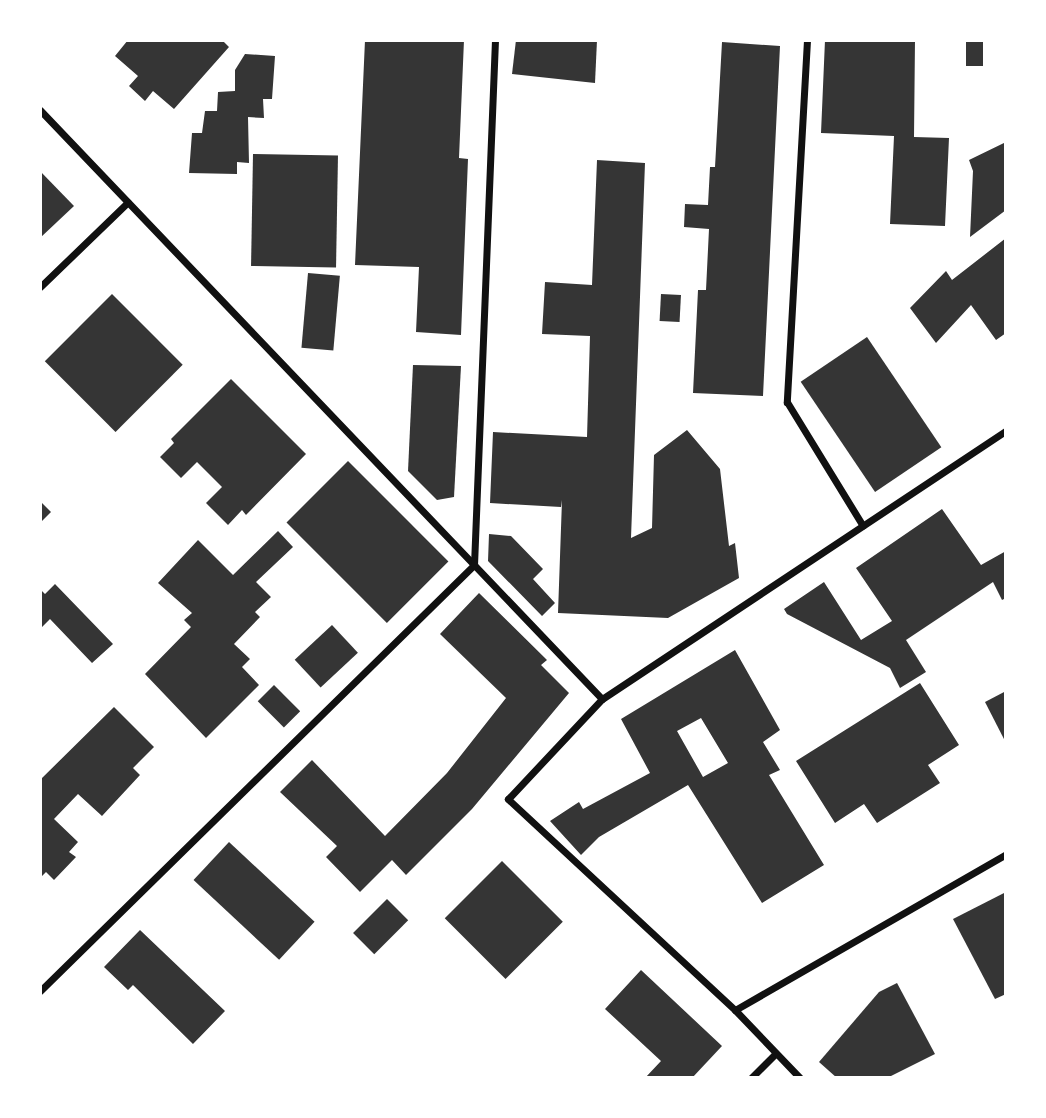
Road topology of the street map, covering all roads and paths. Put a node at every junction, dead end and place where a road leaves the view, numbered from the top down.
1 (495, 40) edge
2 (807, 40) edge
3 (40, 110) edge
4 (128, 202) junction
5 (40, 287) edge
6 (1006, 431) edge
7 (863, 526) junction
8 (474, 565) junction
9 (602, 699) junction
10 (1006, 854) edge
11 (40, 991) edge
12 (735, 1010) junction
13 (775, 1054) junction
14 (751, 1078) edge
15 (800, 1078) edge

1 - 8 street
2 - 7 street
3 - 4 street
4 - 5 street
4 - 8 street
6 - 7 street
7 - 9 street
8 - 9 street
8 - 11 street
9 - 12 street
10 - 12 street
12 - 13 street
13 - 14 street
13 - 15 street

